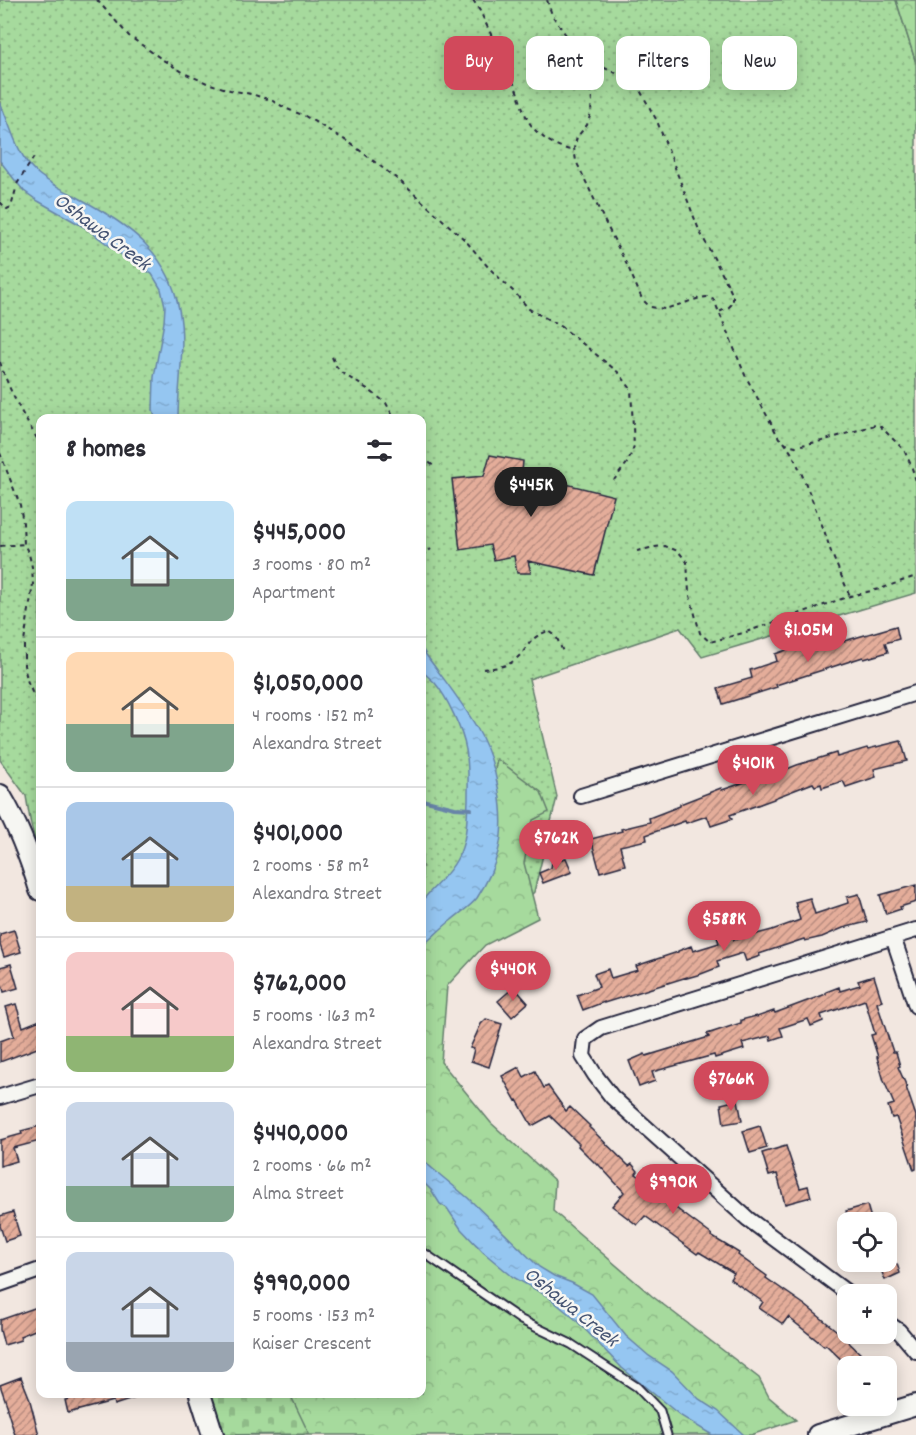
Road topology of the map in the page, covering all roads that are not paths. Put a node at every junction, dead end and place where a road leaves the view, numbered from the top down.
1 (916, 693) edge
2 (0, 795) edge
3 (581, 796) dead end
4 (36, 878) edge
5 (916, 930) edge
6 (893, 937) junction
7 (916, 1006) edge
8 (36, 1086) edge
9 (0, 1097) edge
10 (426, 1254) edge
11 (36, 1271) edge
12 (0, 1284) edge
13 (837, 1285) edge
14 (897, 1330) edge
15 (916, 1351) edge
16 (201, 1398) edge
17 (916, 1405) edge
18 (213, 1435) edge
19 (666, 1435) edge
20 (818, 1435) edge

1 - 3 street
2 - 4 main road
5 - 6 street
6 - 7 street
6 - 13 street
8 - 9 street
10 - 19 lane
11 - 12 street
14 - 15 street
16 - 18 main road
17 - 20 main road

